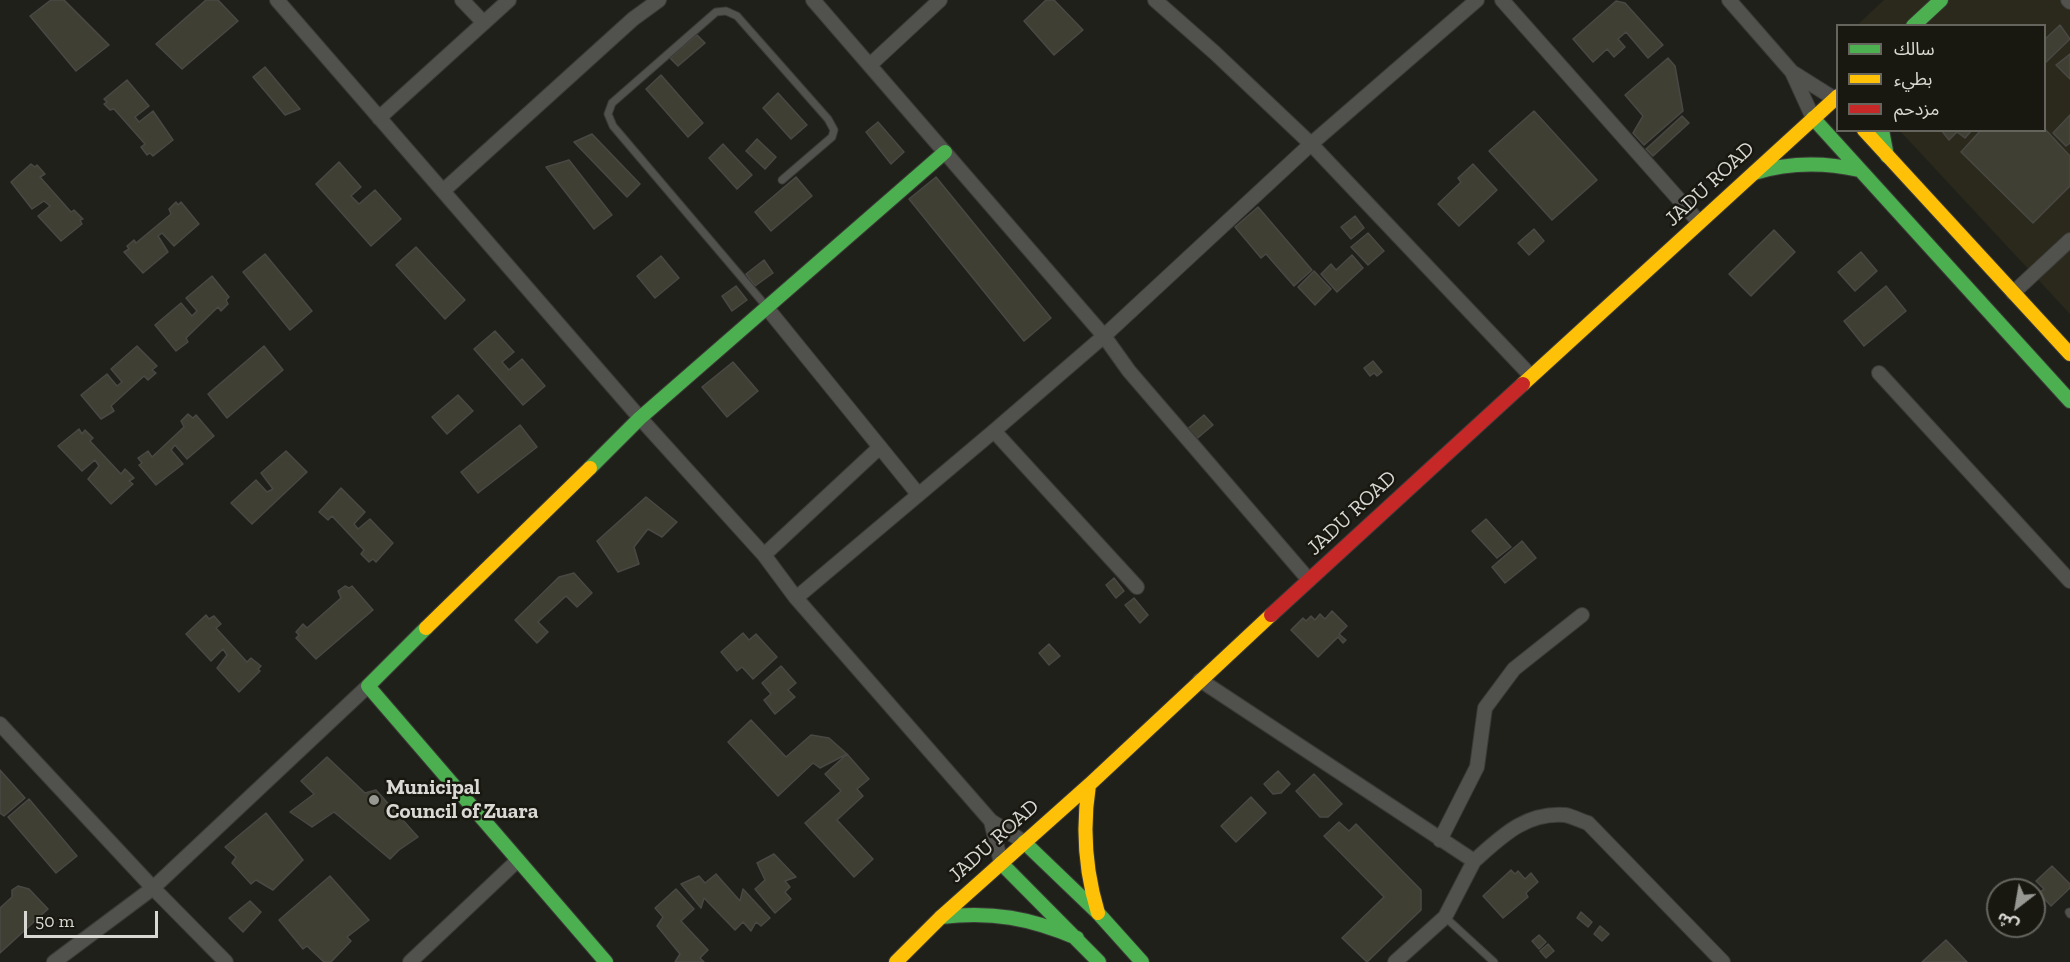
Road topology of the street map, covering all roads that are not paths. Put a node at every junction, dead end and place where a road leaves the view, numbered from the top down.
1 (277, 0) edge
2 (462, 0) edge
3 (509, 0) edge
4 (659, 0) edge
5 (813, 0) edge
6 (940, 0) edge
7 (1157, 0) edge
8 (1477, 0) edge
9 (1502, 0) edge
10 (1729, 0) edge
11 (1941, 0) edge
12 (484, 23) junction
13 (1915, 24) edge
14 (870, 64) junction
15 (1792, 72) junction
16 (1836, 98) edge
17 (1836, 100) edge
18 (379, 118) junction
19 (1813, 118) junction
20 (1865, 132) edge
21 (1882, 132) edge
22 (1311, 144) junction
23 (945, 152) junction
24 (1887, 156) junction
25 (1859, 170) junction
26 (1751, 174) junction
27 (782, 180) dead end
28 (443, 191) junction
29 (1699, 222) junction
30 (2070, 240) edge
31 (2013, 292) junction
32 (767, 308) junction
33 (1104, 336) junction
34 (2070, 354) edge
35 (1879, 373) dead end
36 (1531, 376) junction
37 (2070, 400) edge
38 (640, 418) junction
39 (994, 431) junction
40 (880, 447) junction
41 (918, 494) junction
42 (764, 555) junction
43 (1309, 580) junction
44 (2070, 581) edge
45 (1137, 586) dead end
46 (796, 598) junction
47 (1582, 615) dead end
48 (1200, 680) junction
49 (368, 686) junction
50 (0, 724) edge
51 (1089, 785) junction
52 (991, 821) junction
53 (1440, 840) junction
54 (1024, 842) junction
55 (518, 860) junction
56 (1474, 861) junction
57 (1001, 863) junction
58 (153, 888) junction
59 (1098, 913) junction
60 (941, 917) junction
61 (1445, 917) junction
62 (1077, 938) junction
63 (1716, 960) edge
64 (54, 962) edge
65 (226, 962) edge
66 (410, 962) edge
67 (606, 962) edge
68 (896, 962) edge
69 (1099, 962) edge
70 (1142, 962) edge
71 (1395, 962) edge
72 (1494, 962) edge

1 - 18 street
2 - 12 street
3 - 12 street
4 - 28 street
5 - 14 street
6 - 14 street
7 - 22 street
8 - 22 street
9 - 29 street
10 - 15 street
11 - 13 main road
12 - 18 street
14 - 23 street
15 - 16 street
15 - 19 street
17 - 19 main road, JADU ROAD
18 - 28 street
19 - 25 main road
19 - 26 main road, JADU ROAD
20 - 24 main road
21 - 24 main road
22 - 33 street
22 - 36 street
23 - 32 main road
23 - 33 street
24 - 31 main road
25 - 26 main road
25 - 37 main road
26 - 29 main road, JADU ROAD
27 - 32 lane
28 - 38 street
29 - 36 main road, JADU ROAD
30 - 31 street
31 - 34 main road
32 - 38 main road
32 - 40 street
33 - 39 street
33 - 43 street
35 - 44 street
36 - 43 main road, JADU ROAD
38 - 42 street
38 - 49 main road
39 - 41 street
39 - 45 street
40 - 41 street
40 - 42 street
41 - 46 street
42 - 46 street
43 - 48 main road, JADU ROAD
46 - 52 street
47 - 53 street
48 - 51 main road, JADU ROAD
48 - 53 street
49 - 55 main road
49 - 58 street
50 - 58 street
51 - 54 main road, JADU ROAD
51 - 59 main road
52 - 54 street
52 - 57 street
53 - 56 street
54 - 57 main road, JADU ROAD
54 - 59 main road
55 - 66 street
55 - 67 main road
56 - 61 street
56 - 63 street
57 - 60 main road, JADU ROAD
57 - 62 main road
58 - 64 street
58 - 65 street
59 - 70 main road
60 - 62 main road
60 - 68 main road, JADU ROAD
61 - 71 street
61 - 72 lane
62 - 69 main road

